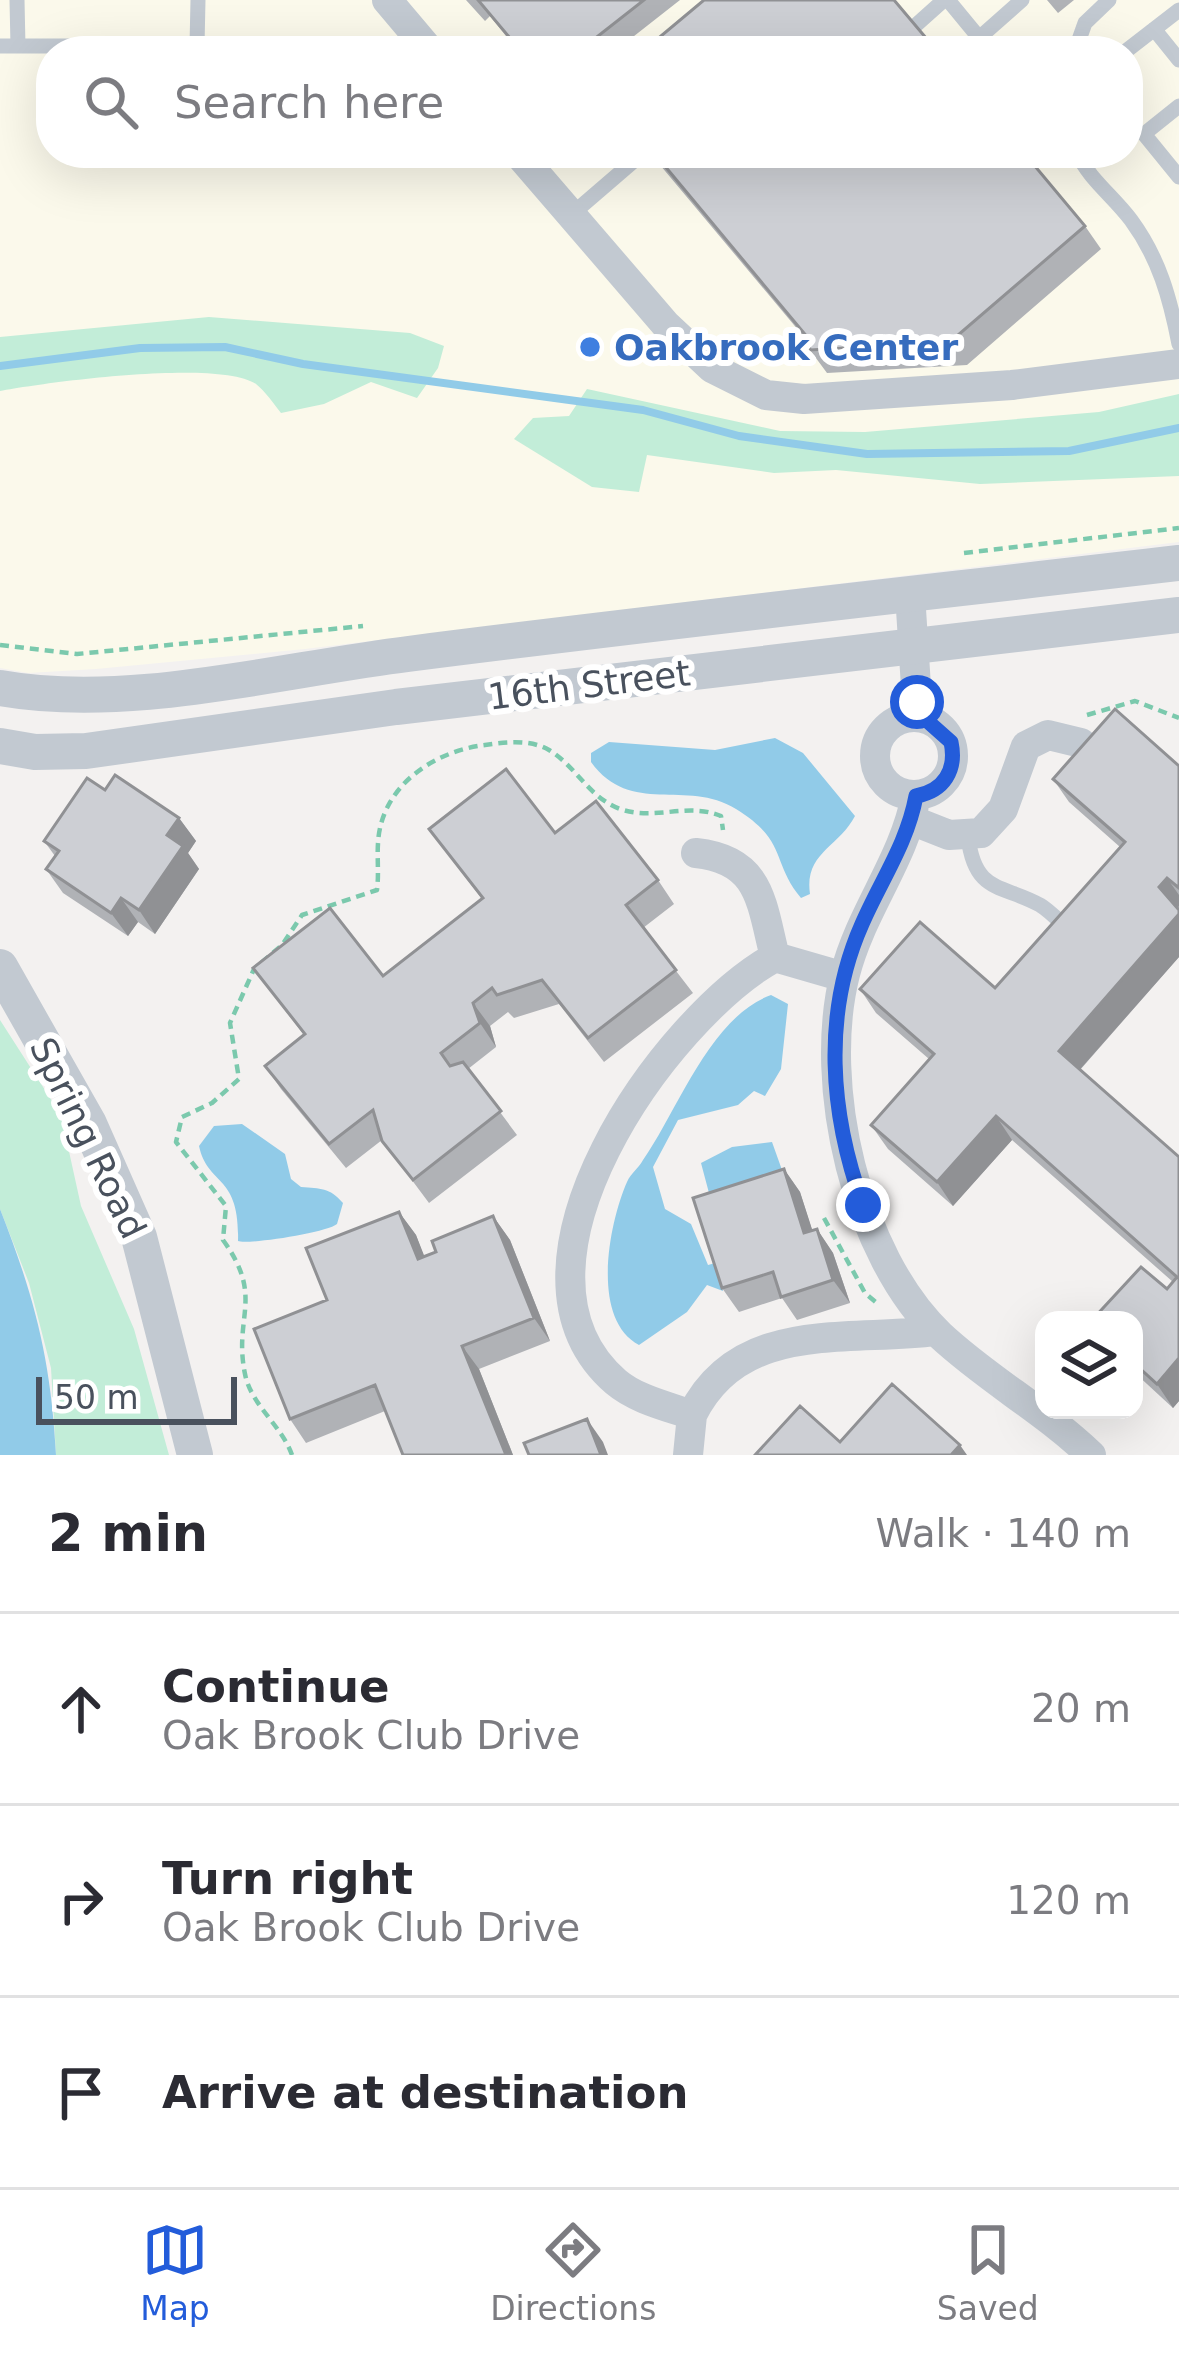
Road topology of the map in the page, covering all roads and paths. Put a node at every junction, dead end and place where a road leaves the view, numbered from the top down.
1 (17, 0) edge
2 (198, 0) edge
3 (387, 0) edge
4 (946, 0) edge
5 (1022, 0) edge
6 (1109, 0) edge
7 (1179, 10) edge
8 (916, 25) edge
9 (1154, 29) junction
10 (197, 36) edge
11 (417, 36) edge
12 (977, 36) edge
13 (991, 36) edge
14 (1081, 36) edge
15 (1143, 38) edge
16 (9, 46) edge
17 (1179, 60) edge
18 (1179, 106) edge
19 (531, 168) edge
20 (626, 168) edge
21 (1084, 168) edge
22 (1179, 177) edge
23 (571, 215) junction
24 (1179, 344) edge
25 (1179, 364) edge
26 (1179, 563) edge
27 (899, 595) junction
28 (1179, 615) edge
29 (904, 647) junction
30 (0, 688) edge
31 (1179, 718) edge
32 (911, 719) junction
33 (1073, 739) joint
34 (0, 746) edge
35 (914, 808) junction
36 (968, 837) junction
37 (708, 855) joint
38 (1071, 932) edge
39 (775, 957) junction
40 (0, 967) edge
41 (844, 976) junction
42 (935, 1331) junction
43 (692, 1415) junction
44 (195, 1455) edge
45 (292, 1455) edge
46 (688, 1455) edge
47 (1090, 1455) edge

1 - 16 lane
2 - 10 lane
3 - 11 street
4 - 8 lane
4 - 12 lane
5 - 13 lane
6 - 14 lane
7 - 9 lane
9 - 15 lane
9 - 17 lane
18 - 22 lane
19 - 23 street
20 - 23 lane
21 - 24 lane
23 - 25 street
26 - 27 street, 16th Street
27 - 29 street
27 - 30 street, 16th Street
28 - 29 street, 16th Street
29 - 32 street
29 - 34 street, 16th Street
31 - 33 path
32 - 35 street
32 - 35 street
33 - 36 street
35 - 36 street
35 - 41 street
36 - 38 lane
37 - 39 street
37 - 45 path
39 - 41 street
39 - 43 street
40 - 44 street, Spring Road
41 - 42 street
42 - 43 street
42 - 47 street
43 - 46 street

